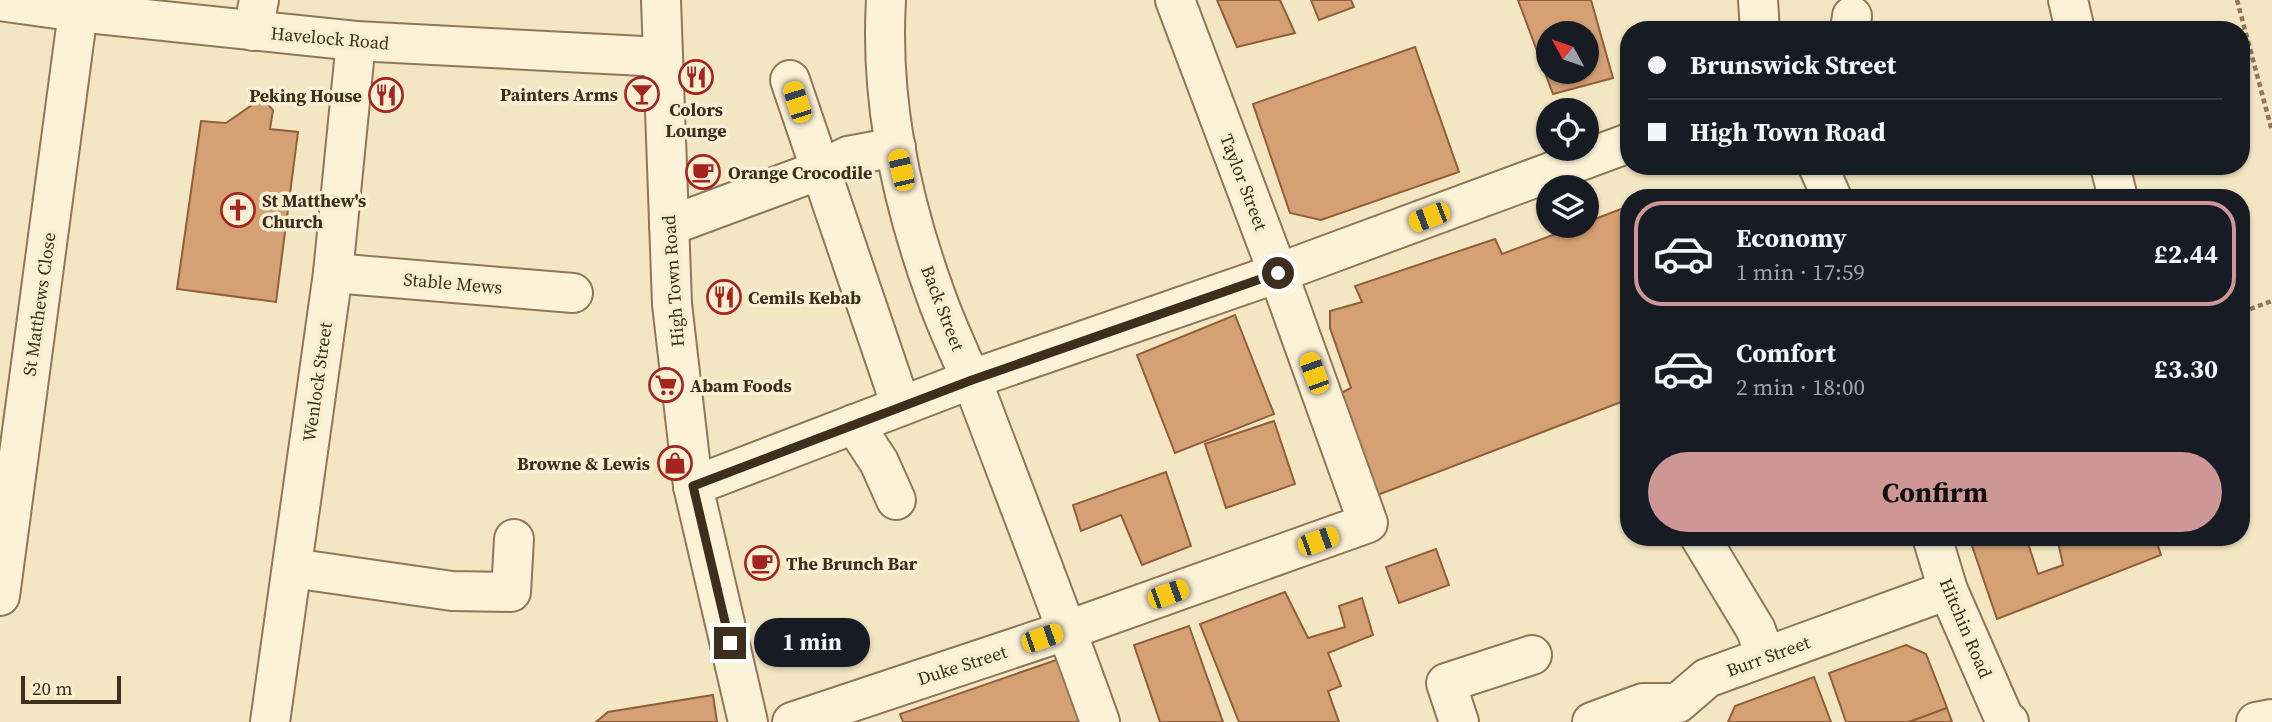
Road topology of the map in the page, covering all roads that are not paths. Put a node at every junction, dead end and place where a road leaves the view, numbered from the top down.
1 (661, 0) edge
2 (886, 0) edge
3 (1175, 0) edge
4 (1758, 0) edge
5 (2068, 0) edge
6 (0, 1) edge
7 (78, 12) junction
8 (256, 15) edge
9 (1759, 21) edge
10 (2073, 21) edge
11 (356, 41) junction
12 (662, 57) junction
13 (790, 80) dead end
14 (1620, 146) edge
15 (896, 147) junction
16 (820, 170) junction
17 (669, 226) junction
18 (333, 273) junction
19 (1278, 273) junction
20 (573, 293) dead end
21 (972, 380) junction
22 (901, 406) junction
23 (854, 424) junction
24 (693, 486) junction
25 (896, 500) dead end
26 (1368, 523) joint
27 (514, 539) dead end
28 (1705, 546) edge
29 (1936, 546) edge
30 (292, 568) junction
31 (1948, 590) junction
32 (0, 596) edge
33 (1068, 630) junction
34 (1532, 655) dead end
35 (1765, 656) junction
36 (1682, 713) edge
37 (2272, 719) edge
38 (2006, 721) edge
39 (270, 722) edge
40 (748, 722) edge
41 (792, 722) edge
42 (1100, 722) edge
43 (1459, 722) edge
44 (1592, 722) edge
45 (2256, 722) edge

1 - 12 street, High Town Road
2 - 15 street, Back Street
3 - 19 street, Taylor Street
4 - 9 street
5 - 10 street
6 - 7 street, Havelock Road
7 - 8 street, Havelock Road
7 - 32 street, St Matthews Close
8 - 11 street, Havelock Road
11 - 12 street, Havelock Road
11 - 18 street, Wenlock Street
12 - 17 street, High Town Road
13 - 16 street
14 - 19 street
15 - 16 street
15 - 21 street, Back Street
16 - 17 street
16 - 22 street
17 - 24 street, High Town Road
18 - 20 street, Stable Mews
18 - 30 street, Wenlock Street
19 - 21 street
19 - 26 street, Taylor Street
21 - 22 street
21 - 33 street, Back Street
22 - 23 street
23 - 24 street
23 - 25 street
24 - 40 street, High Town Road
26 - 33 street, Duke Street
27 - 30 street
28 - 35 street
29 - 31 street, Hitchin Road
30 - 39 street, Wenlock Street
31 - 35 street, Burr Street
31 - 38 street, Hitchin Road
33 - 41 street, Duke Street
33 - 42 street, Back Street
34 - 43 street
35 - 36 street, Burr Street
36 - 44 street, Burr Street
37 - 45 street

